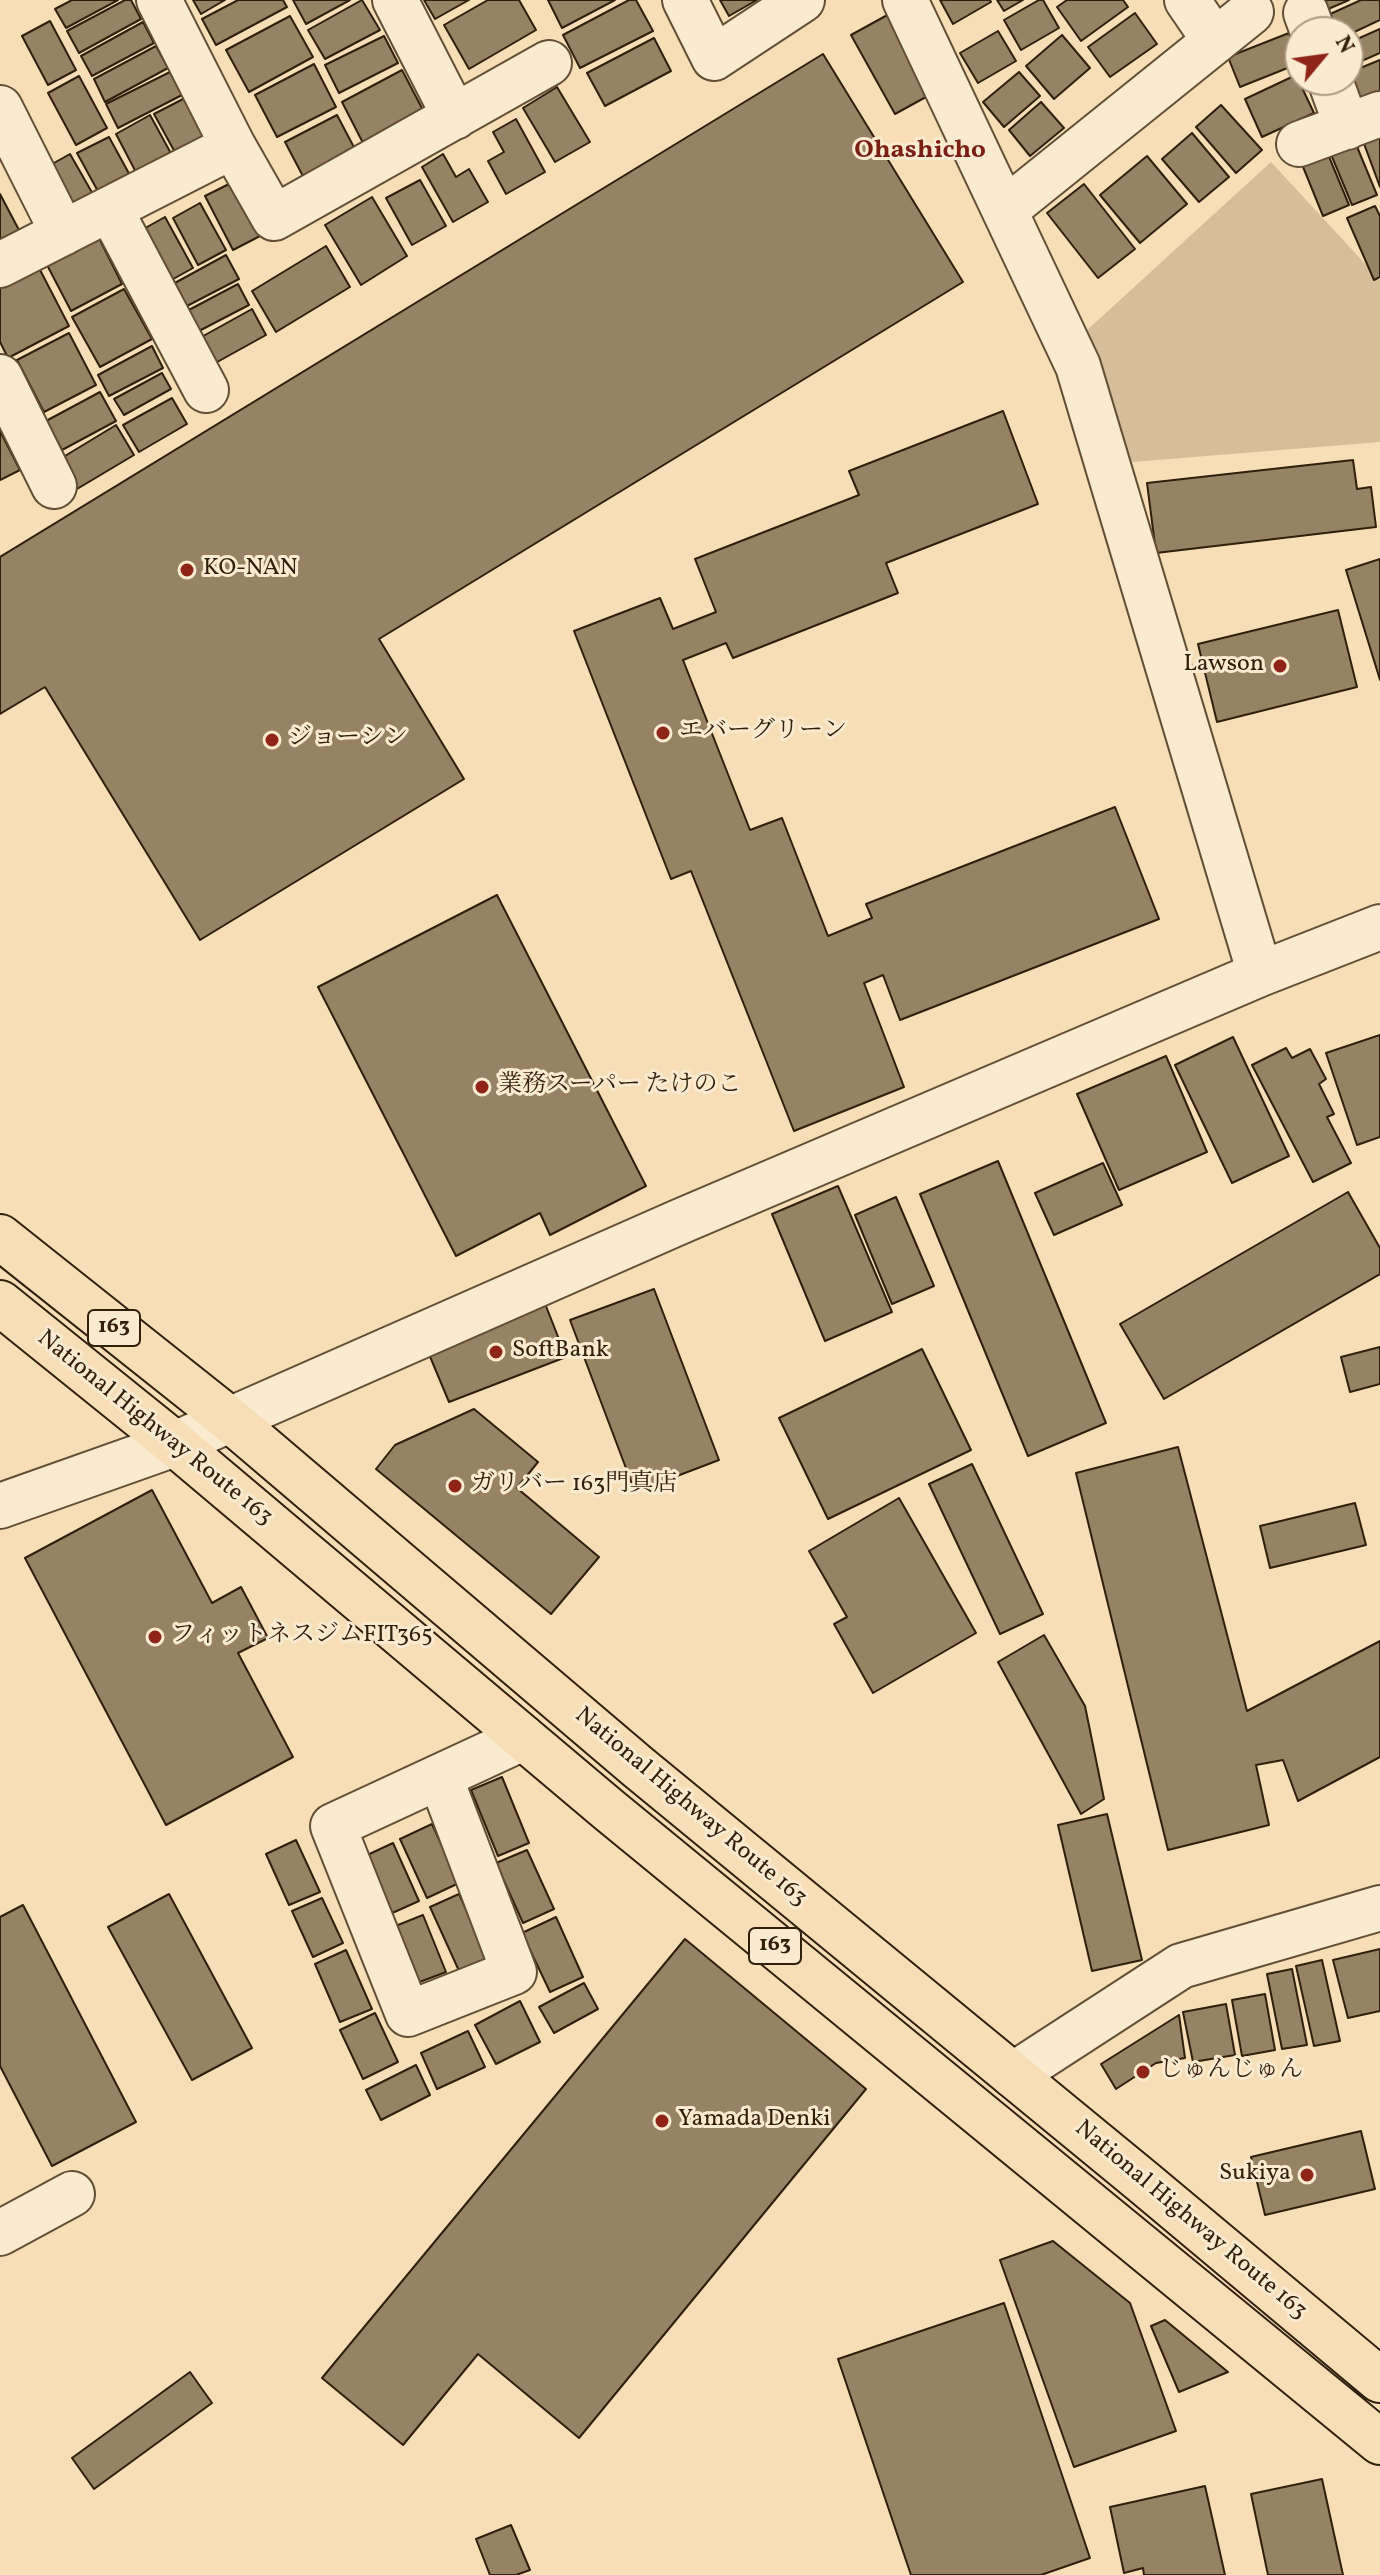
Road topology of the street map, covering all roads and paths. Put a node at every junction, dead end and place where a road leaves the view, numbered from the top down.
1 (159, 0) edge
2 (395, 0) edge
3 (685, 0) edge
4 (802, 0) edge
5 (905, 0) edge
6 (1187, 0) edge
7 (1251, 12) dead end
8 (1215, 41) junction
9 (549, 63) dead end
10 (1344, 96) edge
11 (0, 108) edge
12 (455, 117) junction
13 (1364, 120) edge
14 (1299, 144) dead end
15 (233, 146) junction
16 (110, 209) junction
17 (1005, 210) junction
18 (63, 233) junction
19 (0, 265) edge
20 (0, 377) edge
21 (206, 390) dead end
22 (54, 486) dead end
23 (1380, 927) edge
24 (1260, 974) junction
25 (0, 1237) edge
26 (0, 1303) edge
27 (229, 1419) junction
28 (175, 1444) junction
29 (0, 1506) edge
30 (523, 1738) junction
31 (440, 1777) junction
32 (1380, 1908) edge
33 (1013, 2075) junction
34 (72, 2194) dead end
35 (0, 2233) edge
36 (1380, 2380) edge
37 (1380, 2442) edge

1 - 15 street
2 - 12 street
3 - 4 street
5 - 17 street
6 - 8 street
7 - 8 street
8 - 17 street
9 - 12 street
10 - 13 street
11 - 18 street
12 - 15 street
13 - 14 street
15 - 16 street
16 - 18 street
16 - 21 street
17 - 24 street
18 - 19 street
20 - 22 street
23 - 24 street
24 - 27 street
25 - 27 highway, National Highway Route 163 / 163
26 - 28 highway, National Highway Route 163 / 163
27 - 28 street
27 - 33 highway, National Highway Route 163 / 163
28 - 29 street
28 - 30 highway, National Highway Route 163 / 163
30 - 31 street
30 - 37 highway, National Highway Route 163 / 163
31 - 31 street
32 - 33 street
33 - 36 highway, National Highway Route 163 / 163
34 - 35 street

